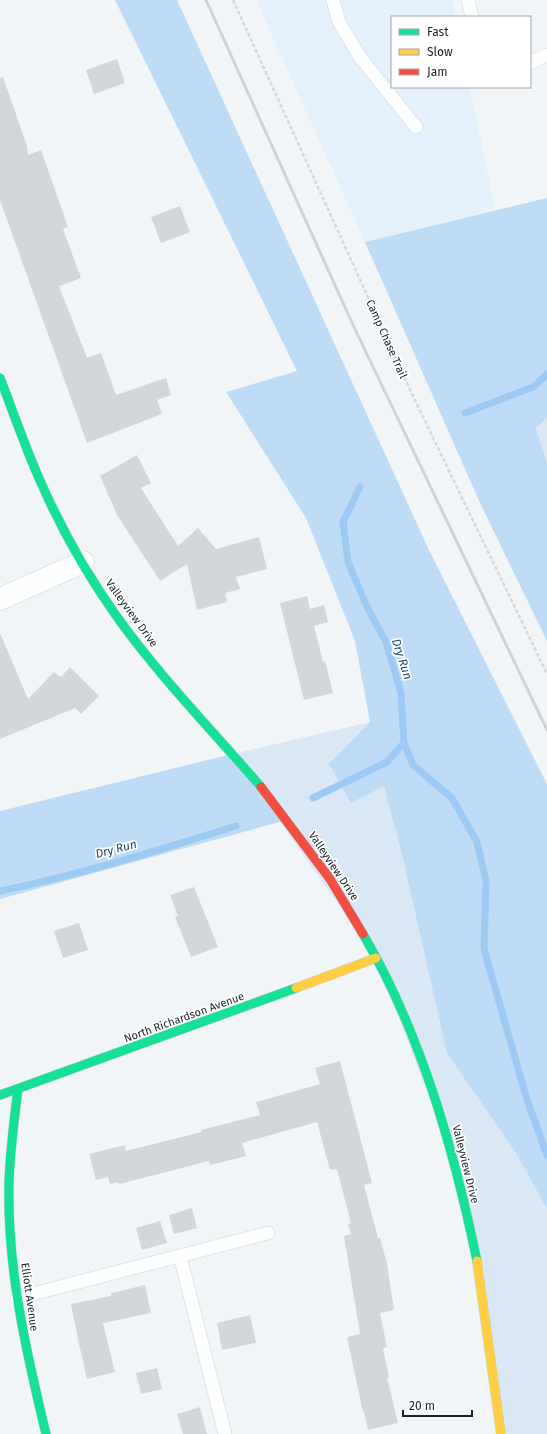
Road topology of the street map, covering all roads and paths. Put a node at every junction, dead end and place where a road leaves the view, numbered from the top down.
1 (233, 0) edge
2 (333, 0) edge
3 (468, 0) edge
4 (472, 16) edge
5 (547, 56) edge
6 (531, 63) edge
7 (416, 127) dead end
8 (0, 378) edge
9 (83, 562) junction
10 (0, 599) edge
11 (547, 674) edge
12 (376, 958) junction
13 (18, 1089) junction
14 (0, 1095) edge
15 (268, 1233) dead end
16 (180, 1256) junction
17 (17, 1298) junction
18 (46, 1434) edge
19 (226, 1434) edge
20 (501, 1434) edge

1 - 11 path, Camp Chase Trail
2 - 7 lane
3 - 4 lane
5 - 6 lane
8 - 9 street, Valleyview Drive
9 - 10 street
9 - 12 street, Valleyview Drive
12 - 13 street, North Richardson Avenue
12 - 20 street, Valleyview Drive
13 - 14 street, North Richardson Avenue
13 - 17 street, Elliott Avenue
15 - 16 lane
16 - 17 lane
16 - 19 lane
17 - 18 street, Elliott Avenue

